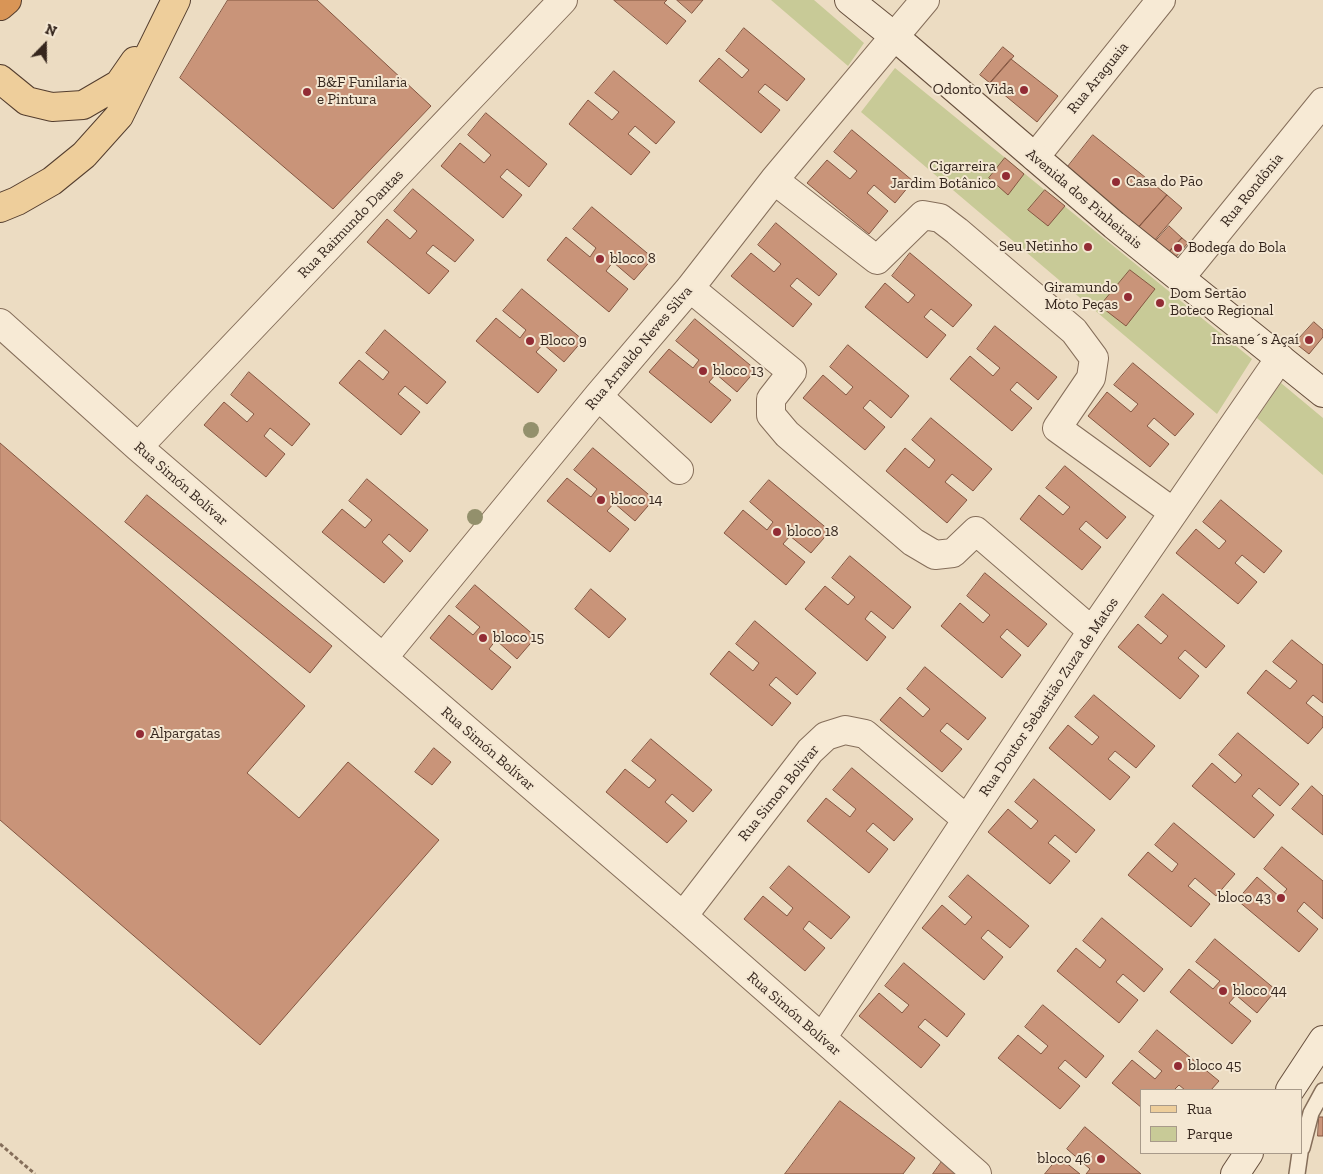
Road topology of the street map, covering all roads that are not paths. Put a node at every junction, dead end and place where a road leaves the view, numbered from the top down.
1 (7, 0) edge
2 (563, 0) edge
3 (849, 0) edge
4 (925, 0) edge
5 (1161, 0) edge
6 (0, 6) edge
7 (173, 6) edge
8 (895, 37) junction
9 (0, 79) edge
10 (1318, 117) edge
11 (1035, 157) junction
12 (774, 180) junction
13 (0, 208) edge
14 (1180, 278) junction
15 (690, 288) junction
16 (0, 323) edge
17 (1280, 358) junction
18 (1323, 393) edge
19 (598, 396) junction
20 (138, 447) junction
21 (679, 470) dead end
22 (1173, 512) junction
23 (1092, 631) junction
24 (383, 658) junction
25 (966, 819) junction
26 (683, 916) junction
27 (822, 1038) junction
28 (1323, 1040) edge
29 (1291, 1089) edge
30 (1323, 1092) edge
31 (1303, 1144) edge
32 (1248, 1154) edge
33 (1300, 1154) edge
34 (977, 1174) edge
35 (1236, 1174) edge
36 (1297, 1174) edge

1 - 6 highway
2 - 20 street, Rua Raimundo Dantas
3 - 8 street, Avenida dos Pinheirais
4 - 8 street, Rua Arnaldo Neves Silva
5 - 11 street, Rua Araguaia
7 - 9 main road
7 - 13 main road
8 - 11 street, Avenida dos Pinheirais
8 - 12 street, Rua Arnaldo Neves Silva
10 - 14 street, Rua Rondônia
11 - 14 street, Avenida dos Pinheirais
12 - 15 street, Rua Arnaldo Neves Silva
12 - 22 street
14 - 17 street, Avenida dos Pinheirais
15 - 19 street, Rua Arnaldo Neves Silva
15 - 23 street
16 - 20 street, Rua Simón Bolívar
17 - 18 street, Avenida dos Pinheirais
17 - 22 street, Rua Doutor Sebastião Zuza de Matos
19 - 21 street
19 - 24 street, Rua Arnaldo Neves Silva
20 - 24 street, Rua Simón Bolívar
22 - 23 street, Rua Doutor Sebastião Zuza de Matos
23 - 25 street, Rua Doutor Sebastião Zuza de Matos
24 - 26 street, Rua Simón Bolívar
25 - 26 street, Rua Simon Bolivar
25 - 27 street, Rua Doutor Sebastião Zuza de Matos
26 - 27 street, Rua Simón Bolívar
27 - 34 street, Rua Simón Bolívar
28 - 29 street
30 - 31 lane
32 - 35 street
33 - 36 lane

